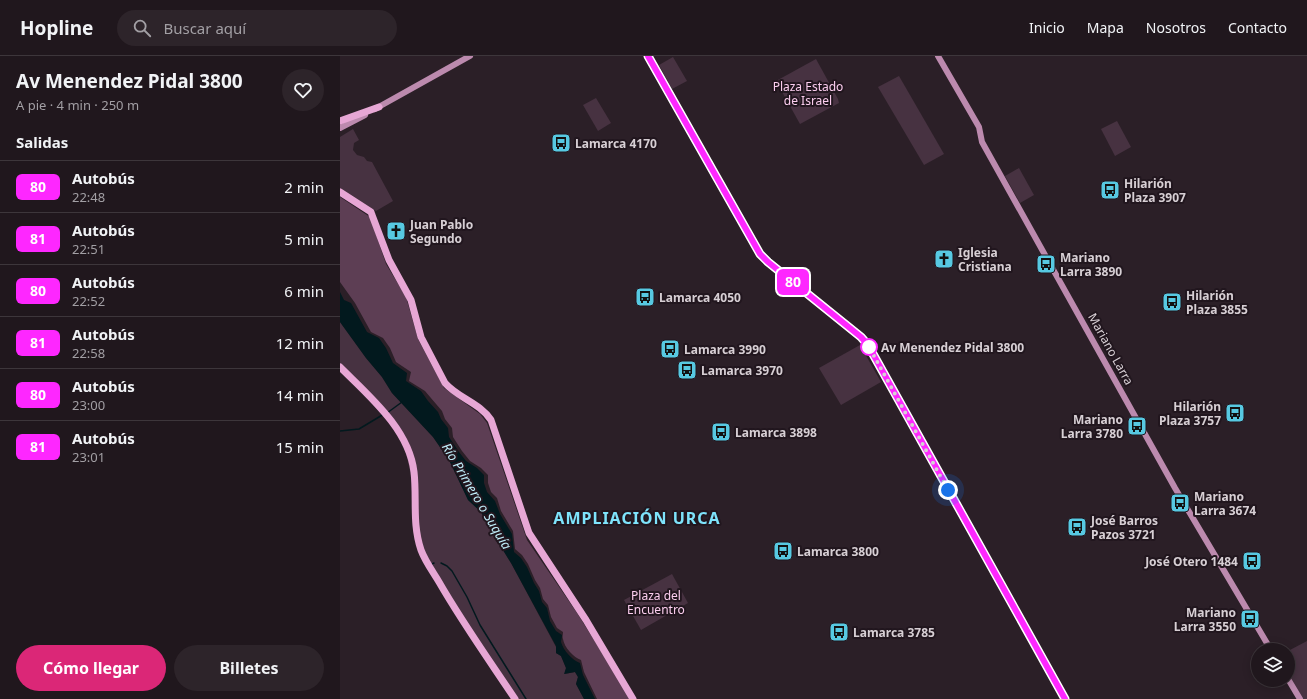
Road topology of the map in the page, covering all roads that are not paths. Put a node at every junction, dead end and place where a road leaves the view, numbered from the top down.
1 (470, 56) edge
2 (648, 56) edge
3 (938, 56) edge
4 (379, 107) junction
5 (340, 121) edge
6 (340, 128) edge
7 (340, 192) edge
8 (340, 367) edge
9 (1267, 643) edge
10 (1293, 687) edge
11 (515, 699) edge
12 (633, 699) edge
13 (1065, 699) edge
14 (1300, 699) edge

1 - 4 main road
2 - 13 main road
3 - 9 main road, Mariano Larra
4 - 5 main road
4 - 6 main road
7 - 12 main road
8 - 11 main road
10 - 14 main road

